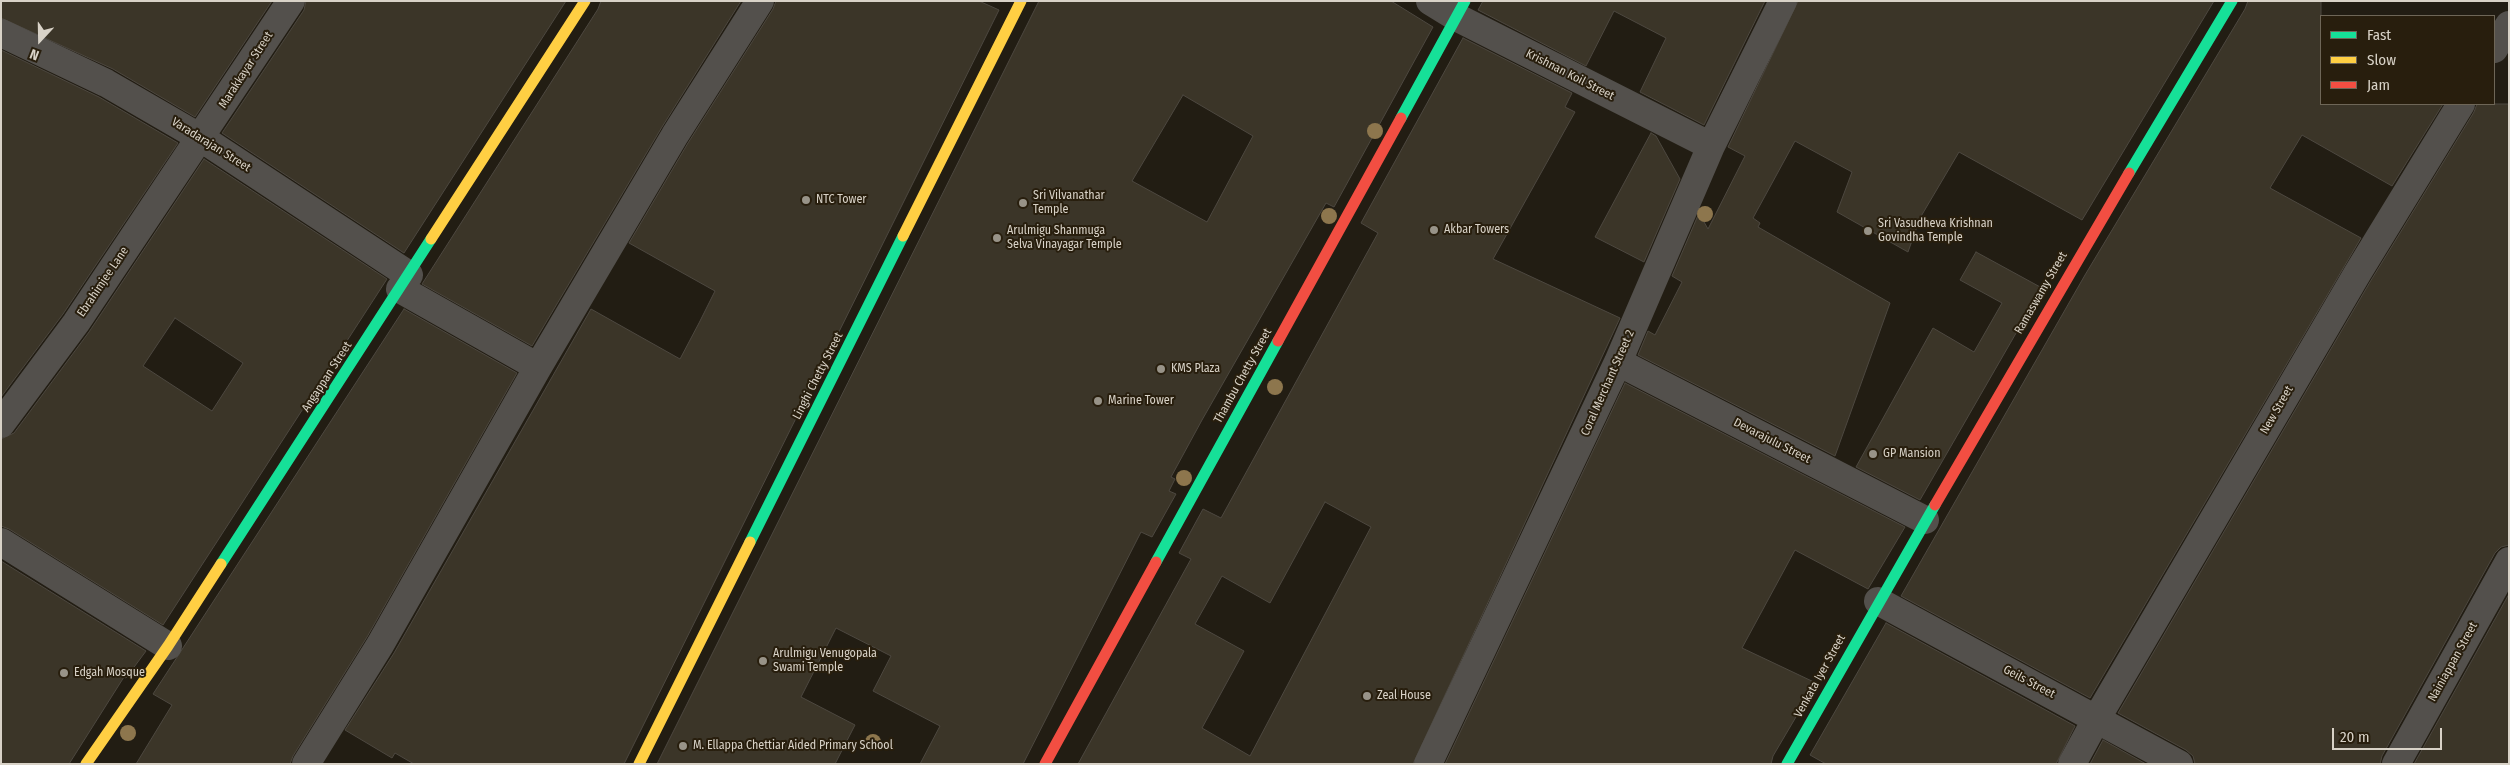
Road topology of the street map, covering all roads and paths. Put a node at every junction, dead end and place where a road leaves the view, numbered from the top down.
1 (291, 1) edge
2 (585, 1) edge
3 (760, 1) edge
4 (1021, 1) edge
5 (1430, 1) edge
6 (1783, 1) edge
7 (2232, 1) edge
8 (1460, 9) edge
9 (2509, 25) edge
10 (1, 33) edge
11 (2495, 47) edge
12 (2459, 105) edge
13 (201, 138) junction
14 (1711, 146) junction
15 (405, 282) junction
16 (1618, 362) junction
17 (538, 367) junction
18 (1, 424) edge
19 (1925, 520) junction
20 (1, 542) edge
21 (2509, 561) edge
22 (1878, 601) junction
23 (168, 646) junction
24 (2097, 718) junction
25 (86, 764) edge
26 (306, 764) edge
27 (640, 764) edge
28 (1045, 764) edge
29 (1428, 764) edge
30 (1786, 764) edge
31 (2072, 764) edge
32 (2179, 764) edge
33 (2396, 764) edge

1 - 13 street, Marakkayar Street
2 - 15 street, Angappan Street
3 - 17 street
4 - 27 street, Linghi Chetty Street
5 - 8 street, Krishnan Koil Street
6 - 14 street, Coral Merchant Street 2
7 - 19 street, Ramaswamy Street
8 - 14 street, Krishnan Koil Street
8 - 28 street, Thambu Chetty Street
9 - 11 street
10 - 13 street, Varadarajan Street
12 - 24 street, New Street
13 - 15 street, Varadarajan Street
13 - 18 street, Ebrahimjee Lane
14 - 16 street, Coral Merchant Street 2
15 - 17 street, Varadarajan Street
15 - 23 street, Angappan Street
16 - 19 street, Devarajulu Street
16 - 29 street, Coral Merchant Street 2
17 - 26 street
19 - 22 street, Ramaswamy Street
20 - 23 street
21 - 33 street, Nainiappan Street
22 - 24 street, Geils Street
22 - 30 street, Venkata Iyer Street
23 - 25 street, Angappan Street
24 - 31 street, New Street
24 - 32 street, Geils Street

